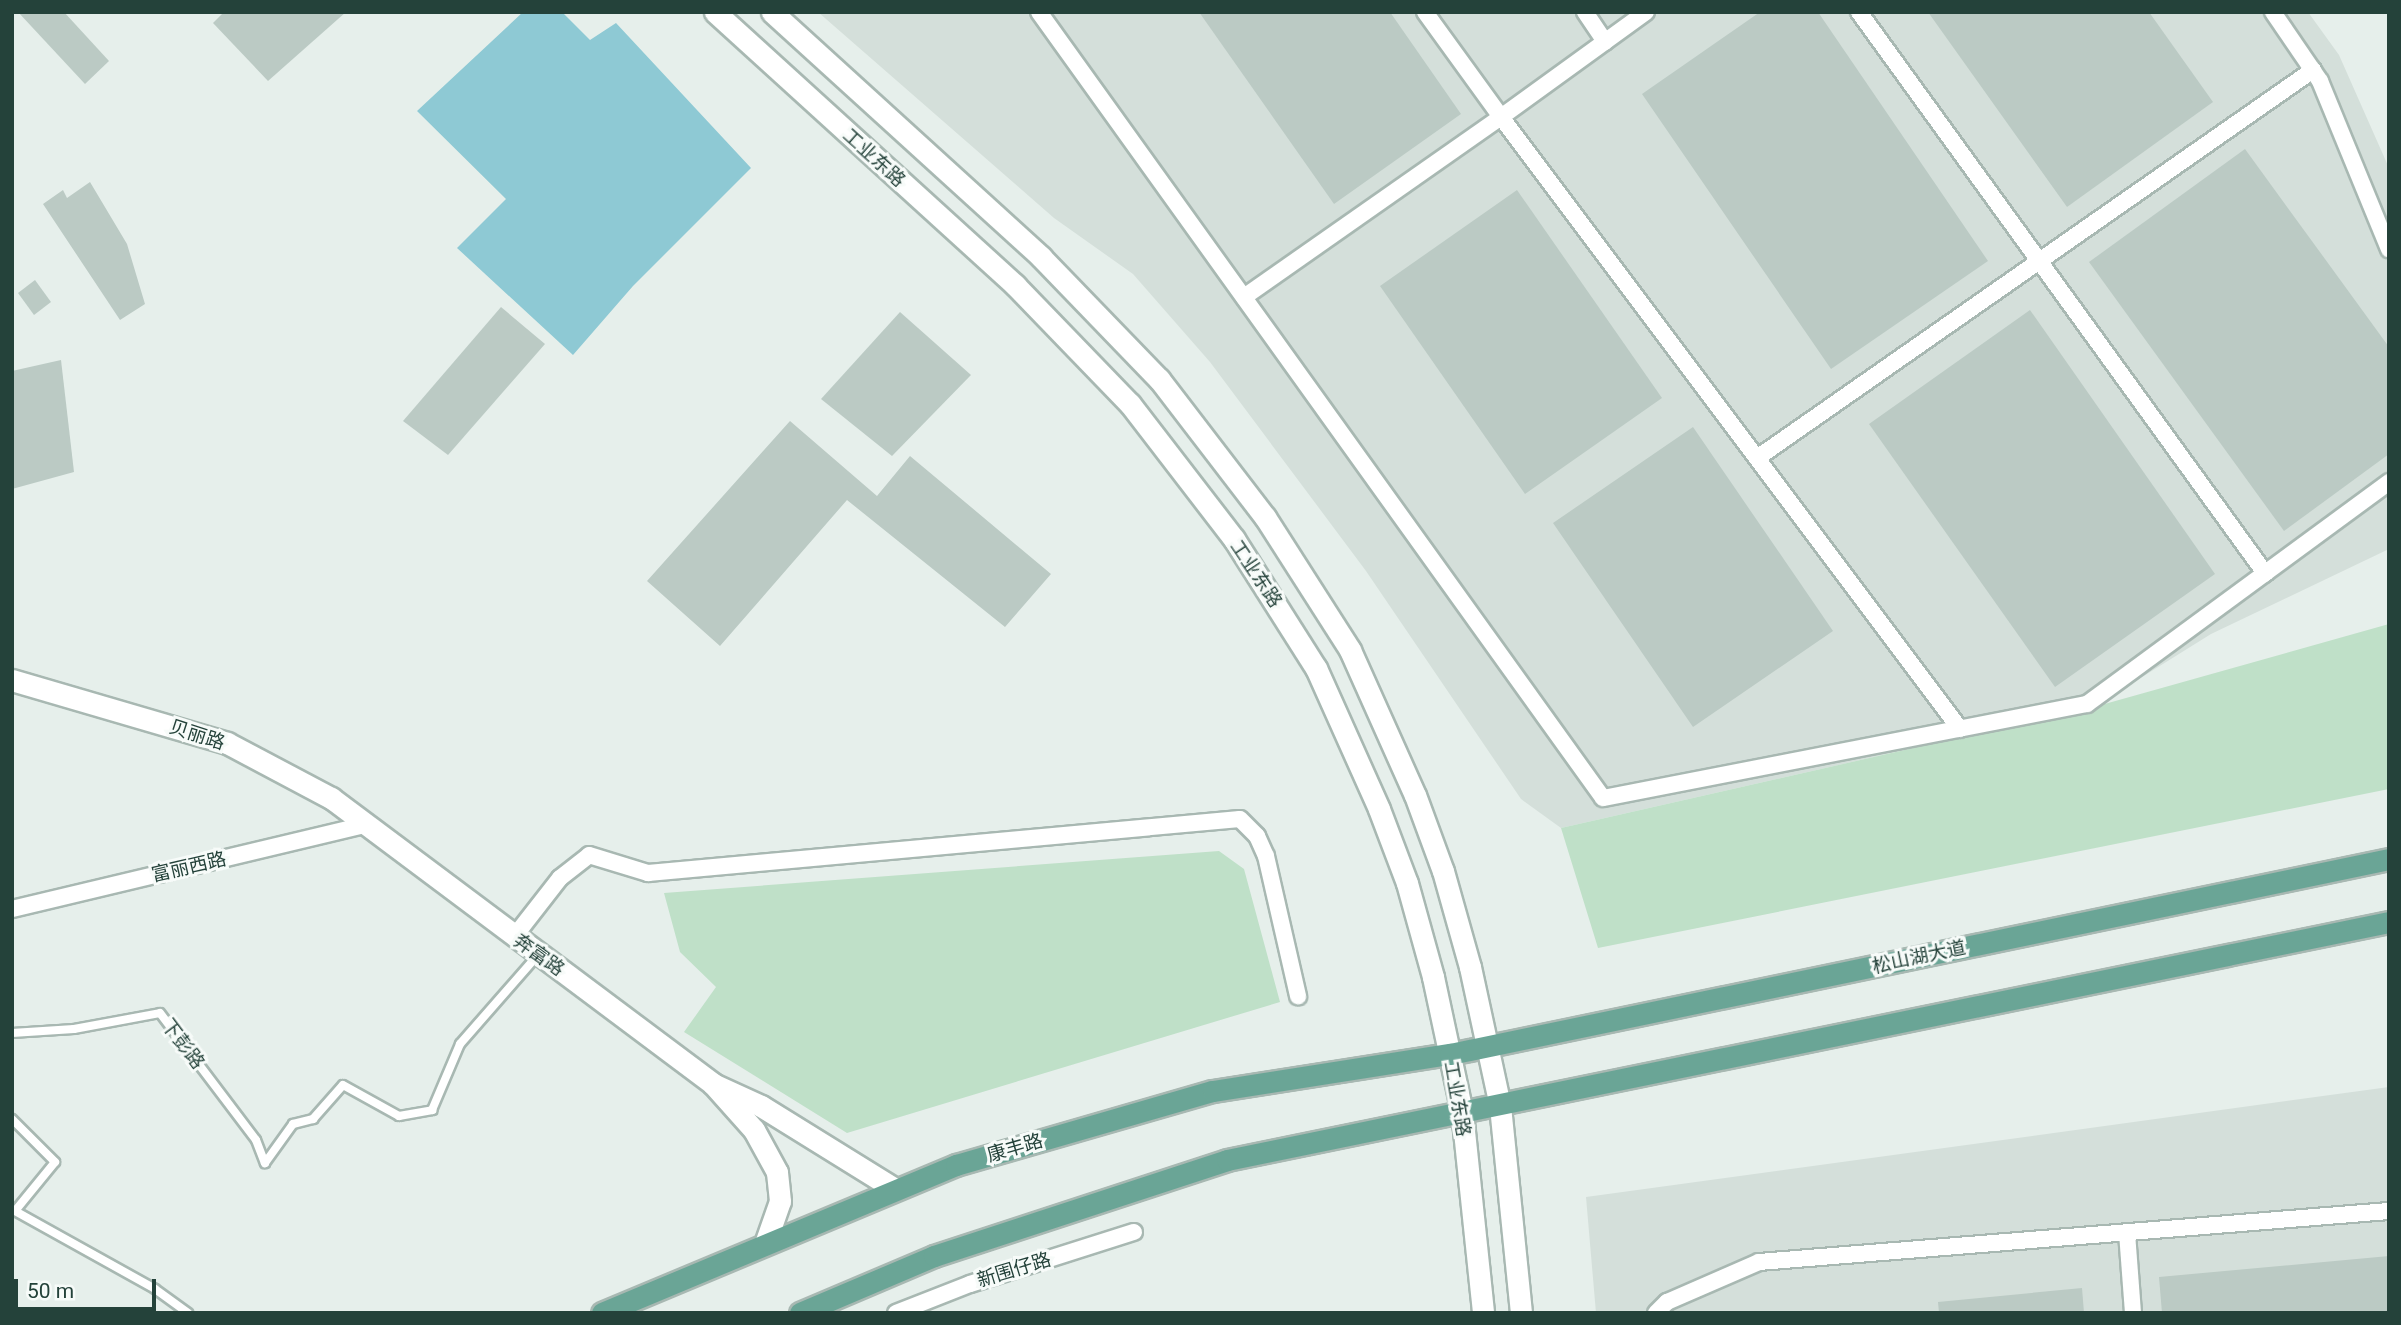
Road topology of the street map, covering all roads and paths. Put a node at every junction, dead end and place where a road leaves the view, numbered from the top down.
1 (715, 12) edge
2 (772, 12) edge
3 (1039, 12) edge
4 (1425, 12) edge
5 (1585, 12) edge
6 (1646, 12) edge
7 (1859, 12) edge
8 (2273, 12) edge
9 (1605, 42) junction
10 (2313, 70) junction
11 (1501, 117) junction
12 (2389, 248) edge
13 (2040, 260) junction
14 (1244, 297) junction
15 (1757, 458) junction
16 (2389, 482) edge
17 (2265, 573) junction
18 (12, 680) edge
19 (1960, 729) junction
20 (365, 825) junction
21 (2389, 859) edge
22 (12, 909) edge
23 (2389, 922) edge
24 (514, 937) junction
25 (538, 955) junction
26 (1298, 996) dead end
27 (12, 1033) edge
28 (1487, 1046) junction
29 (1450, 1054) junction
30 (713, 1084) junction
31 (1500, 1106) junction
32 (1462, 1112) junction
33 (12, 1119) edge
34 (895, 1189) junction
35 (2389, 1211) edge
36 (1134, 1232) dead end
37 (2127, 1233) junction
38 (766, 1241) junction
39 (188, 1313) edge
40 (602, 1313) edge
41 (800, 1313) edge
42 (895, 1313) edge
43 (1483, 1313) edge
44 (1521, 1313) edge
45 (1656, 1313) edge
46 (2133, 1313) edge

1 - 29 main road, 工业东路
2 - 28 main road, 工业东路
3 - 14 street
4 - 11 street
5 - 9 street
6 - 9 street
7 - 13 street
8 - 10 street
9 - 11 street
10 - 12 street
10 - 13 street
11 - 14 street
11 - 15 street
13 - 15 street
13 - 17 street
14 - 19 street
15 - 19 street
16 - 17 street
17 - 19 street
18 - 20 main road, 贝丽路
20 - 22 street, 富丽西路
20 - 24 main road, 奔富路
21 - 28 main road, 松山湖大道
23 - 31 main road
24 - 25 main road, 奔富路
24 - 26 street
25 - 27 lane, 下彭路
25 - 30 main road, 奔富路
28 - 29 main road, 松山湖大道
28 - 31 main road, 工业东路
29 - 32 main road, 工业东路
29 - 34 main road, 康丰路
30 - 34 main road
30 - 38 main road
31 - 32 main road
31 - 44 main road, 工业东路
32 - 41 main road
32 - 43 main road, 工业东路
33 - 39 lane
34 - 38 main road, 康丰路
35 - 37 street
36 - 42 street, 新围仔路
37 - 45 street
37 - 46 street
38 - 40 main road, 康丰路

